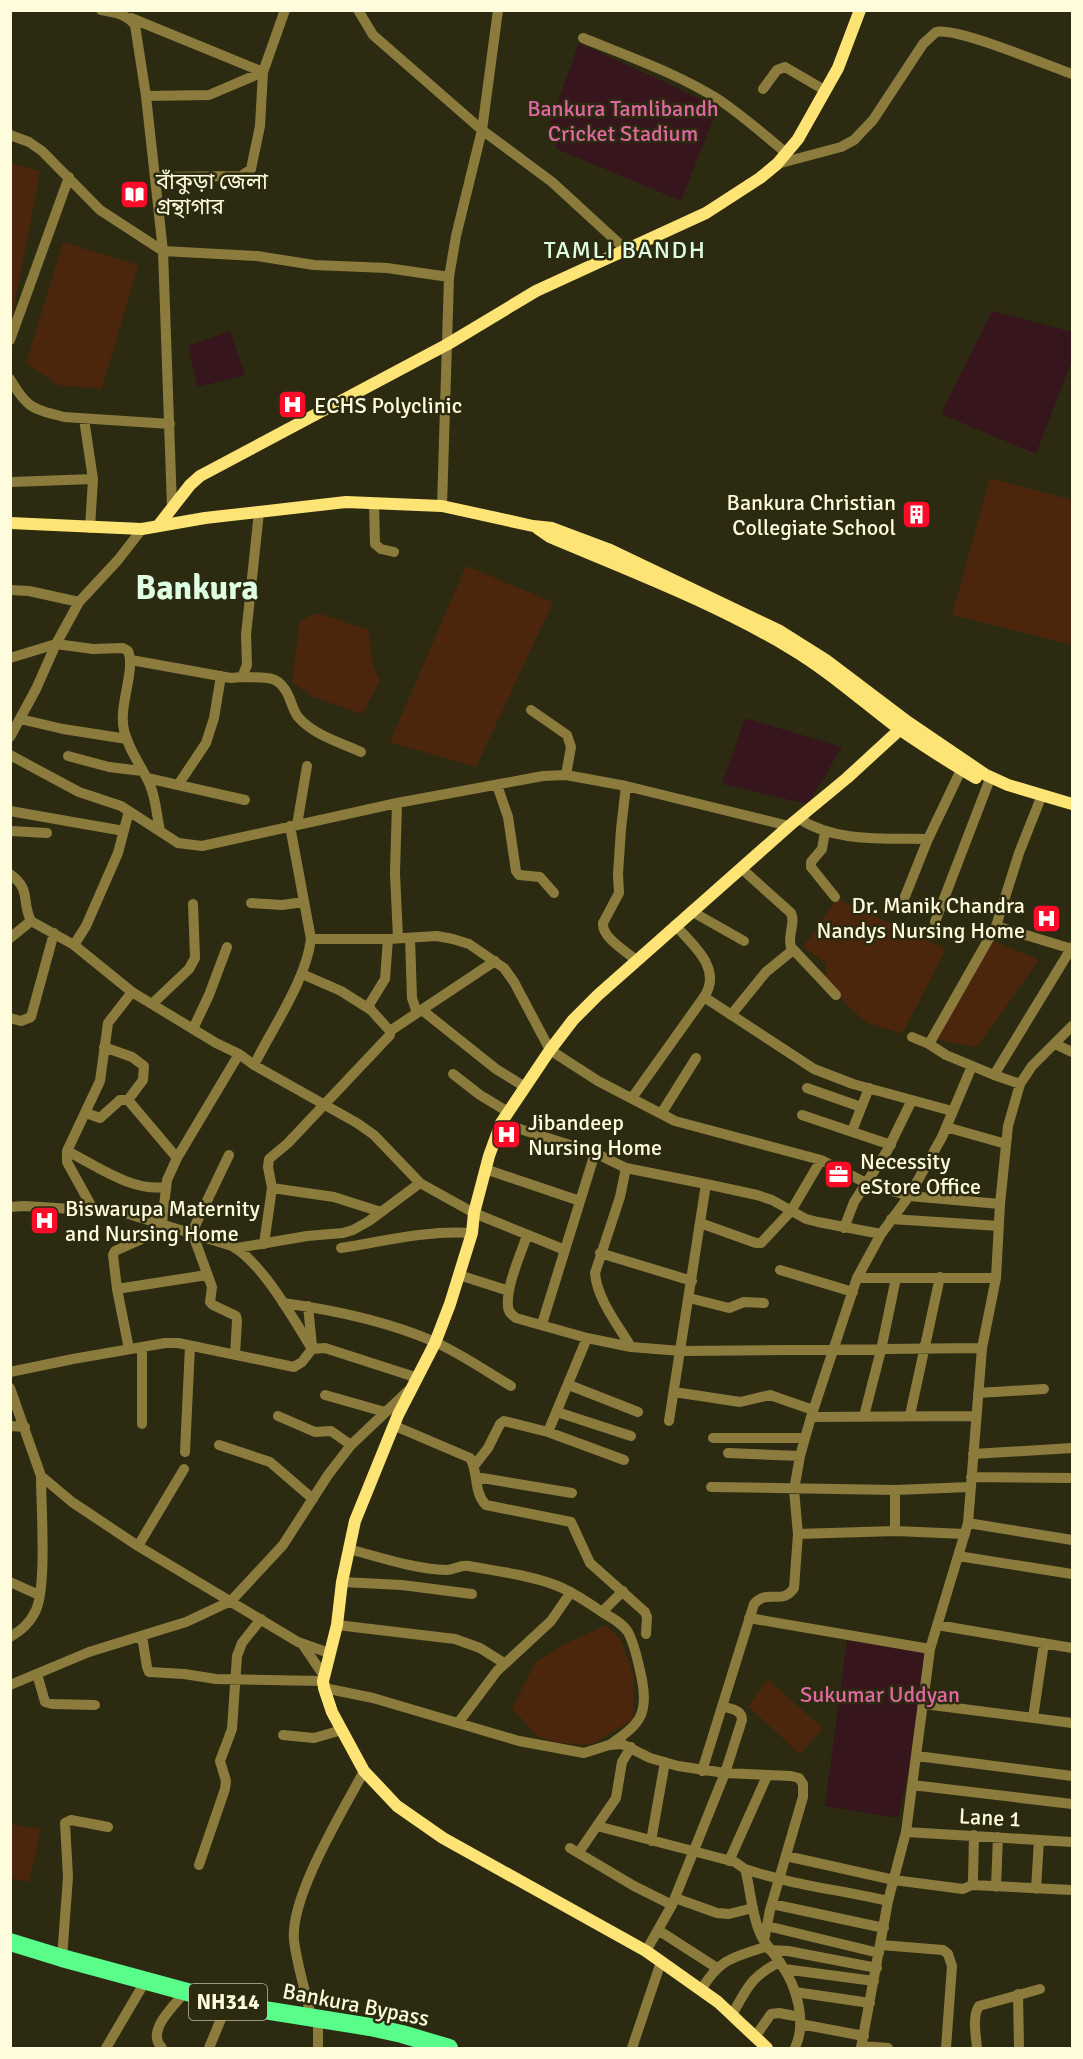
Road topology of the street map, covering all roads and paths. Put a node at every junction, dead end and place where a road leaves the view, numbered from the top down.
1 (101, 10) edge
2 (285, 10) edge
3 (358, 10) edge
4 (498, 10) edge
5 (860, 10) edge
6 (126, 16) junction
7 (584, 38) dead end
8 (263, 72) junction
9 (1072, 74) edge
10 (763, 89) dead end
11 (826, 91) junction
12 (146, 96) junction
13 (482, 130) junction
14 (10, 135) edge
15 (786, 153) junction
16 (777, 164) junction
17 (69, 177) junction
18 (156, 177) junction
19 (625, 249) junction
20 (163, 251) junction
21 (449, 277) junction
22 (10, 340) edge
23 (448, 344) junction
24 (10, 379) edge
25 (84, 419) junction
26 (170, 424) junction
27 (93, 479) junction
28 (12, 482) dead end
29 (374, 503) junction
30 (442, 506) junction
31 (172, 507) junction
32 (259, 513) junction
33 (10, 523) edge
34 (158, 526) junction
35 (90, 528) junction
36 (141, 529) junction
37 (394, 552) dead end
38 (10, 590) edge
39 (79, 602) junction
40 (56, 644) junction
41 (10, 658) edge
42 (131, 660) junction
43 (221, 676) junction
44 (242, 677) junction
45 (531, 710) dead end
46 (20, 718) junction
47 (904, 726) junction
48 (10, 737) edge
49 (127, 739) junction
50 (361, 752) dead end
51 (10, 755) edge
52 (68, 756) dead end
53 (307, 766) dead end
54 (961, 770) junction
55 (144, 775) junction
56 (567, 775) junction
57 (988, 784) junction
58 (178, 785) junction
59 (497, 785) junction
60 (626, 786) junction
61 (1041, 799) junction
62 (245, 800) dead end
63 (397, 803) junction
64 (1072, 804) edge
65 (10, 811) edge
66 (129, 811) junction
67 (1072, 812) edge
68 (793, 822) junction
69 (293, 825) junction
70 (10, 831) edge
71 (124, 831) junction
72 (160, 831) junction
73 (825, 832) junction
74 (47, 833) dead end
75 (928, 839) junction
76 (741, 868) junction
77 (10, 874) edge
78 (554, 893) dead end
79 (834, 897) dead end
80 (304, 902) junction
81 (251, 903) dead end
82 (193, 904) dead end
83 (900, 909) dead end
84 (691, 911) junction
85 (31, 921) junction
86 (935, 921) dead end
87 (675, 925) junction
88 (996, 926) junction
89 (54, 933) junction
90 (10, 938) edge
91 (410, 938) junction
92 (311, 939) junction
93 (393, 939) junction
94 (744, 941) dead end
95 (74, 945) junction
96 (227, 947) dead end
97 (1072, 948) edge
98 (793, 950) junction
99 (495, 960) junction
100 (636, 960) junction
101 (302, 974) junction
102 (132, 992) junction
103 (836, 995) dead end
104 (704, 997) junction
105 (152, 1004) junction
106 (371, 1010) junction
107 (419, 1012) junction
108 (731, 1015) junction
109 (10, 1018) edge
110 (1072, 1026) edge
111 (193, 1029) junction
112 (390, 1031) junction
113 (912, 1037) dead end
114 (928, 1044) junction
115 (1055, 1044) junction
116 (104, 1047) junction
117 (550, 1050) junction
118 (1072, 1052) edge
119 (239, 1054) junction
120 (696, 1058) dead end
121 (254, 1065) junction
122 (972, 1066) junction
123 (453, 1074) dead end
124 (994, 1075) junction
125 (1020, 1084) junction
126 (525, 1087) junction
127 (807, 1088) dead end
128 (869, 1088) junction
129 (632, 1098) junction
130 (128, 1100) junction
131 (912, 1100) junction
132 (324, 1103) junction
133 (861, 1107) junction
134 (952, 1111) junction
135 (86, 1113) junction
136 (661, 1114) junction
137 (802, 1115) dead end
138 (504, 1118) junction
139 (946, 1127) junction
140 (852, 1131) junction
141 (891, 1144) junction
142 (1006, 1144) junction
143 (67, 1151) junction
144 (595, 1153) junction
145 (229, 1155) dead end
146 (177, 1158) junction
147 (821, 1160) junction
148 (626, 1168) junction
149 (485, 1169) junction
150 (866, 1183) junction
151 (420, 1184) junction
152 (706, 1184) junction
153 (166, 1187) junction
154 (272, 1188) junction
155 (909, 1196) junction
156 (580, 1201) junction
157 (1000, 1204) junction
158 (10, 1207) edge
159 (93, 1209) junction
160 (791, 1211) junction
161 (381, 1212) junction
162 (474, 1213) junction
163 (891, 1218) junction
164 (162, 1223) junction
165 (700, 1223) junction
166 (999, 1226) junction
167 (844, 1228) junction
168 (192, 1232) junction
169 (472, 1233) junction
170 (881, 1234) junction
171 (527, 1235) junction
172 (264, 1244) junction
173 (237, 1248) junction
174 (341, 1248) dead end
175 (565, 1250) junction
176 (600, 1253) junction
177 (780, 1270) dead end
178 (207, 1275) junction
179 (459, 1275) junction
180 (940, 1277) junction
181 (857, 1278) junction
182 (896, 1278) junction
183 (996, 1278) junction
184 (692, 1281) junction
185 (117, 1289) junction
186 (509, 1291) junction
187 (853, 1292) junction
188 (689, 1298) junction
189 (283, 1302) junction
190 (764, 1303) dead end
191 (308, 1306) junction
192 (542, 1324) junction
193 (587, 1338) junction
194 (435, 1342) junction
195 (190, 1346) junction
196 (142, 1347) junction
197 (631, 1347) junction
198 (924, 1348) junction
199 (982, 1348) junction
200 (129, 1349) junction
201 (312, 1349) junction
202 (834, 1350) junction
203 (881, 1350) junction
204 (681, 1351) junction
205 (235, 1355) junction
206 (10, 1372) edge
207 (418, 1378) junction
208 (569, 1385) junction
209 (511, 1386) dead end
210 (10, 1388) edge
211 (1044, 1389) dead end
212 (410, 1390) junction
213 (674, 1392) junction
214 (978, 1393) junction
215 (325, 1395) dead end
216 (385, 1412) junction
217 (557, 1412) junction
218 (638, 1412) dead end
219 (812, 1414) junction
220 (910, 1415) junction
221 (278, 1416) dead end
222 (864, 1416) junction
223 (976, 1416) junction
224 (669, 1420) dead end
225 (142, 1424) dead end
226 (10, 1426) edge
227 (395, 1426) junction
228 (25, 1427) junction
229 (548, 1432) junction
230 (631, 1436) dead end
231 (713, 1438) dead end
232 (805, 1438) junction
233 (219, 1445) dead end
234 (351, 1445) junction
235 (1072, 1448) edge
236 (185, 1452) dead end
237 (728, 1454) dead end
238 (973, 1454) junction
239 (800, 1456) junction
240 (624, 1460) dead end
241 (184, 1469) dead end
242 (475, 1471) junction
243 (41, 1476) junction
244 (1072, 1478) edge
245 (971, 1482) junction
246 (711, 1487) dead end
247 (794, 1490) junction
248 (895, 1490) junction
249 (572, 1493) dead end
250 (313, 1499) junction
251 (966, 1529) junction
252 (895, 1531) junction
253 (798, 1534) junction
254 (1072, 1540) edge
255 (138, 1546) junction
256 (348, 1549) junction
257 (958, 1556) junction
258 (1072, 1574) edge
259 (10, 1582) edge
260 (342, 1582) junction
261 (622, 1591) junction
262 (571, 1592) junction
263 (472, 1594) dead end
264 (39, 1595) junction
265 (231, 1601) junction
266 (602, 1612) junction
267 (749, 1618) junction
268 (261, 1619) junction
269 (337, 1625) junction
270 (937, 1625) junction
271 (646, 1634) dead end
272 (142, 1636) junction
273 (10, 1637) edge
274 (1044, 1643) junction
275 (303, 1645) junction
276 (1072, 1648) edge
277 (930, 1649) junction
278 (329, 1653) junction
279 (504, 1663) junction
280 (37, 1674) junction
281 (236, 1680) junction
282 (324, 1682) junction
283 (10, 1685) edge
284 (924, 1704) junction
285 (95, 1705) dead end
286 (722, 1706) junction
287 (1033, 1718) junction
288 (458, 1723) junction
289 (1072, 1723) edge
290 (342, 1730) junction
291 (283, 1735) dead end
292 (609, 1745) junction
293 (631, 1747) junction
294 (917, 1756) junction
295 (665, 1762) junction
296 (702, 1770) junction
297 (364, 1771) junction
298 (725, 1773) junction
299 (767, 1776) junction
300 (1072, 1776) edge
301 (912, 1785) junction
302 (1072, 1804) edge
303 (597, 1826) junction
304 (108, 1827) dead end
305 (906, 1832) junction
306 (974, 1835) junction
307 (998, 1837) junction
308 (1040, 1840) junction
309 (651, 1841) junction
310 (1072, 1842) edge
311 (692, 1852) junction
312 (786, 1856) junction
313 (729, 1861) junction
314 (199, 1865) dead end
315 (745, 1869) junction
316 (894, 1880) junction
317 (779, 1881) junction
318 (972, 1886) junction
319 (996, 1887) junction
320 (1036, 1889) junction
321 (1072, 1890) edge
322 (674, 1901) junction
323 (888, 1901) junction
324 (772, 1904) junction
325 (753, 1908) junction
326 (767, 1926) junction
327 (884, 1928) junction
328 (658, 1930) junction
329 (10, 1942) edge
330 (768, 1946) junction
331 (880, 1949) junction
332 (646, 1951) junction
333 (62, 1958) junction
334 (661, 1962) junction
335 (782, 1966) junction
336 (717, 1968) junction
337 (877, 1968) junction
338 (146, 1980) junction
339 (874, 1981) junction
340 (1040, 1989) dead end
341 (701, 1990) junction
342 (186, 1991) junction
343 (795, 1992) junction
344 (1018, 1994) junction
345 (228, 2002) junction
346 (870, 2003) junction
347 (732, 2015) junction
348 (315, 2017) junction
349 (800, 2020) junction
350 (755, 2037) junction
351 (862, 2043) edge
352 (106, 2049) edge
353 (162, 2049) edge
354 (209, 2049) edge
355 (318, 2049) edge
356 (449, 2049) edge
357 (632, 2049) edge
358 (767, 2049) edge
359 (795, 2049) edge
360 (888, 2049) edge
361 (946, 2049) edge
362 (977, 2049) edge
363 (1019, 2049) edge

1 - 6 street
2 - 8 street
3 - 13 street
4 - 13 street
5 - 11 street
6 - 8 street
6 - 12 street
7 - 15 street
8 - 12 street
8 - 18 street
9 - 16 street
10 - 11 street
11 - 15 street
12 - 18 street
13 - 19 street
13 - 21 street
14 - 17 street
15 - 16 street
16 - 19 street
17 - 20 street
17 - 22 street
18 - 20 street
19 - 23 street
20 - 21 street
20 - 26 street
21 - 23 street
23 - 30 street
23 - 31 street
24 - 25 street
25 - 26 street
25 - 27 street
26 - 31 street
27 - 28 street
27 - 35 street
29 - 30 street
29 - 32 street
29 - 37 street
30 - 47 street
31 - 34 street
32 - 34 street
32 - 44 street
33 - 35 street
34 - 36 street
35 - 36 street
36 - 39 street
38 - 39 street
39 - 40 street
40 - 41 street
40 - 42 street
40 - 46 street
42 - 43 street
42 - 49 street
43 - 44 street
43 - 58 street
44 - 50 street
45 - 56 street
46 - 48 street
46 - 49 street
47 - 54 street
47 - 61 street
47 - 68 street
49 - 55 street
51 - 66 street
52 - 55 street
53 - 69 street
54 - 57 street
54 - 75 street
55 - 58 street
55 - 72 street
56 - 59 street
56 - 60 street
57 - 61 street
57 - 86 street
58 - 62 street
59 - 63 street
59 - 78 street
60 - 68 street
60 - 100 street
61 - 64 street
61 - 67 street
61 - 88 street
63 - 69 street
63 - 93 street
65 - 71 street
66 - 71 street
66 - 72 street
68 - 73 street
68 - 76 street
69 - 72 street
69 - 80 street
70 - 74 street
71 - 95 street
73 - 75 street
73 - 79 street
75 - 83 street
76 - 84 street
76 - 98 street
77 - 85 street
80 - 81 street
80 - 92 street
82 - 105 street
84 - 87 street
84 - 94 street
85 - 89 street
85 - 90 street
87 - 100 street
87 - 104 street
88 - 97 street
88 - 114 street
89 - 95 street
89 - 109 street
91 - 93 street
91 - 99 street
91 - 107 street
92 - 93 street
92 - 101 street
93 - 106 street
95 - 102 street
96 - 111 street
97 - 124 street
98 - 103 street
98 - 108 street
99 - 107 street
99 - 117 street
100 - 117 street
101 - 106 street
101 - 121 street
102 - 105 street
102 - 116 street
104 - 108 street
104 - 129 street
105 - 111 street
106 - 112 street
107 - 112 street
107 - 126 street
108 - 128 street
110 - 115 street
111 - 119 street
112 - 132 street
113 - 114 street
114 - 122 street
115 - 118 street
115 - 125 street
116 - 130 street
116 - 135 street
117 - 126 street
117 - 129 street
119 - 121 street
119 - 146 street
120 - 136 street
121 - 132 street
122 - 124 street
122 - 134 street
123 - 138 street
124 - 125 street
125 - 142 street
126 - 138 street
127 - 133 street
128 - 131 street
128 - 133 street
129 - 136 street
130 - 135 street
130 - 146 street
131 - 134 street
131 - 141 street
132 - 151 street
132 - 154 street
133 - 140 street
134 - 139 street
135 - 143 street
136 - 147 street
137 - 140 street
138 - 144 street
138 - 149 street
139 - 142 street
139 - 155 street
140 - 141 street
141 - 150 street
142 - 157 street
143 - 153 street
143 - 159 street
144 - 148 street
144 - 156 street
145 - 168 street
146 - 153 street
147 - 150 street
147 - 160 street
148 - 152 street
148 - 176 street
149 - 156 street
149 - 162 street
150 - 155 street
150 - 167 street
151 - 161 street
151 - 162 street
152 - 160 street
152 - 165 street
153 - 164 street
154 - 161 street
154 - 172 street
155 - 157 street
155 - 163 street
156 - 175 street
157 - 166 street
158 - 159 street
159 - 164 street
160 - 165 street
160 - 167 street
161 - 172 street
162 - 169 street
162 - 171 street
163 - 166 street
163 - 170 street
164 - 168 street
164 - 185 street
165 - 184 street
166 - 183 street
167 - 170 street
168 - 173 street
168 - 178 street
169 - 174 street
169 - 179 street
170 - 181 street
171 - 175 street
171 - 186 street
172 - 173 street
173 - 189 street
175 - 192 street
176 - 184 street
176 - 197 street
177 - 187 street
178 - 185 street
178 - 205 street
179 - 186 street
179 - 194 street
180 - 182 street
180 - 183 street
180 - 198 street
181 - 182 street
181 - 187 street
182 - 203 street
183 - 199 street
184 - 188 street
185 - 200 street
186 - 192 street
187 - 202 street
188 - 190 street
188 - 204 street
189 - 191 street
189 - 201 street
191 - 194 street
191 - 201 street
192 - 193 street
193 - 197 street
193 - 208 street
194 - 207 street
194 - 209 street
195 - 196 street
195 - 205 street
195 - 236 street
196 - 200 street
196 - 225 street
197 - 204 street
198 - 199 street
198 - 203 street
198 - 220 street
199 - 214 street
200 - 206 street
201 - 205 street
201 - 207 street
202 - 203 street
202 - 204 street
202 - 219 street
203 - 222 street
204 - 213 street
207 - 212 street
208 - 217 street
208 - 218 street
210 - 228 street
211 - 214 street
212 - 216 street
212 - 227 street
213 - 219 street
213 - 224 street
214 - 223 street
215 - 216 street
216 - 234 street
217 - 229 street
217 - 230 street
219 - 222 street
219 - 232 street
220 - 222 street
220 - 223 street
221 - 234 street
223 - 238 street
226 - 228 street
227 - 242 street
227 - 256 street
228 - 243 street
229 - 240 street
229 - 242 street
231 - 232 street
232 - 239 street
233 - 250 street
234 - 250 street
235 - 238 street
237 - 239 street
238 - 245 street
239 - 247 street
241 - 255 street
242 - 249 street
242 - 261 street
243 - 255 street
243 - 264 street
244 - 245 street
245 - 248 street
245 - 251 street
246 - 247 street
247 - 248 street
247 - 253 street
248 - 252 street
250 - 265 street
251 - 252 street
251 - 254 street
251 - 257 street
252 - 253 street
253 - 267 street
255 - 265 street
256 - 260 street
256 - 262 street
257 - 258 street
257 - 270 street
259 - 264 street
260 - 263 street
260 - 269 street
261 - 266 street
261 - 271 street
262 - 266 street
262 - 279 street
264 - 273 street
265 - 268 street
265 - 272 street
266 - 292 street
267 - 277 street
267 - 286 street
268 - 275 street
268 - 281 street
269 - 278 street
269 - 279 street
270 - 274 street
270 - 277 street
272 - 280 street
272 - 281 street
274 - 276 street
274 - 287 street
275 - 278 street
275 - 282 street
277 - 284 street
278 - 282 street
279 - 288 street
280 - 283 street
280 - 285 street
281 - 282 street
281 - 314 street
282 - 288 street
282 - 290 street
284 - 287 street
284 - 294 street
286 - 296 street
286 - 298 street
287 - 289 street
288 - 292 street
290 - 291 street
290 - 297 street
292 - 293 street
293 - 295 street
293 - 303 street
294 - 300 street
294 - 301 street
295 - 296 street
295 - 309 street
296 - 298 street
297 - 332 street
297 - 348 street
298 - 299 street
298 - 311 street
299 - 312 street
299 - 313 street
301 - 302 street
301 - 305 street
303 - 309 street
303 - 322 street
304 - 333 street
305 - 306 street, Lane 1
305 - 316 street
306 - 307 street, Lane 1
306 - 318 street
307 - 308 street, Lane 1
307 - 319 street
308 - 310 street, Lane 1
308 - 320 street
309 - 311 street
311 - 313 street
311 - 322 street
312 - 316 street
312 - 317 street
313 - 315 street
315 - 317 street
315 - 325 street
316 - 318 street
316 - 323 street
317 - 323 street
317 - 324 street
318 - 319 street
319 - 320 street
320 - 321 street
322 - 325 street
322 - 328 street
323 - 327 street
324 - 326 street
324 - 327 street
325 - 330 street
326 - 330 street
326 - 331 street
327 - 331 street
328 - 332 street
328 - 336 street
329 - 333 highway, Bankura Bypass / NH314
330 - 335 street
330 - 336 street
330 - 337 street
331 - 337 street
331 - 361 street
332 - 334 street
333 - 338 highway, Bankura Bypass / NH314
334 - 341 street
334 - 357 street
335 - 339 street
335 - 343 street
335 - 347 street
336 - 341 street
337 - 339 street
338 - 342 highway, Bankura Bypass / NH314
338 - 352 street
339 - 346 street
340 - 344 street
341 - 347 street
342 - 345 highway, Bankura Bypass / NH314
342 - 353 street
343 - 346 street
343 - 349 street
344 - 362 street
344 - 363 street
345 - 348 highway, Bankura Bypass / NH314
345 - 354 street
346 - 351 street
347 - 350 street
348 - 355 street
348 - 356 highway, Bankura Bypass / NH314
349 - 350 street
349 - 351 street
349 - 359 street
350 - 358 street
351 - 360 street

